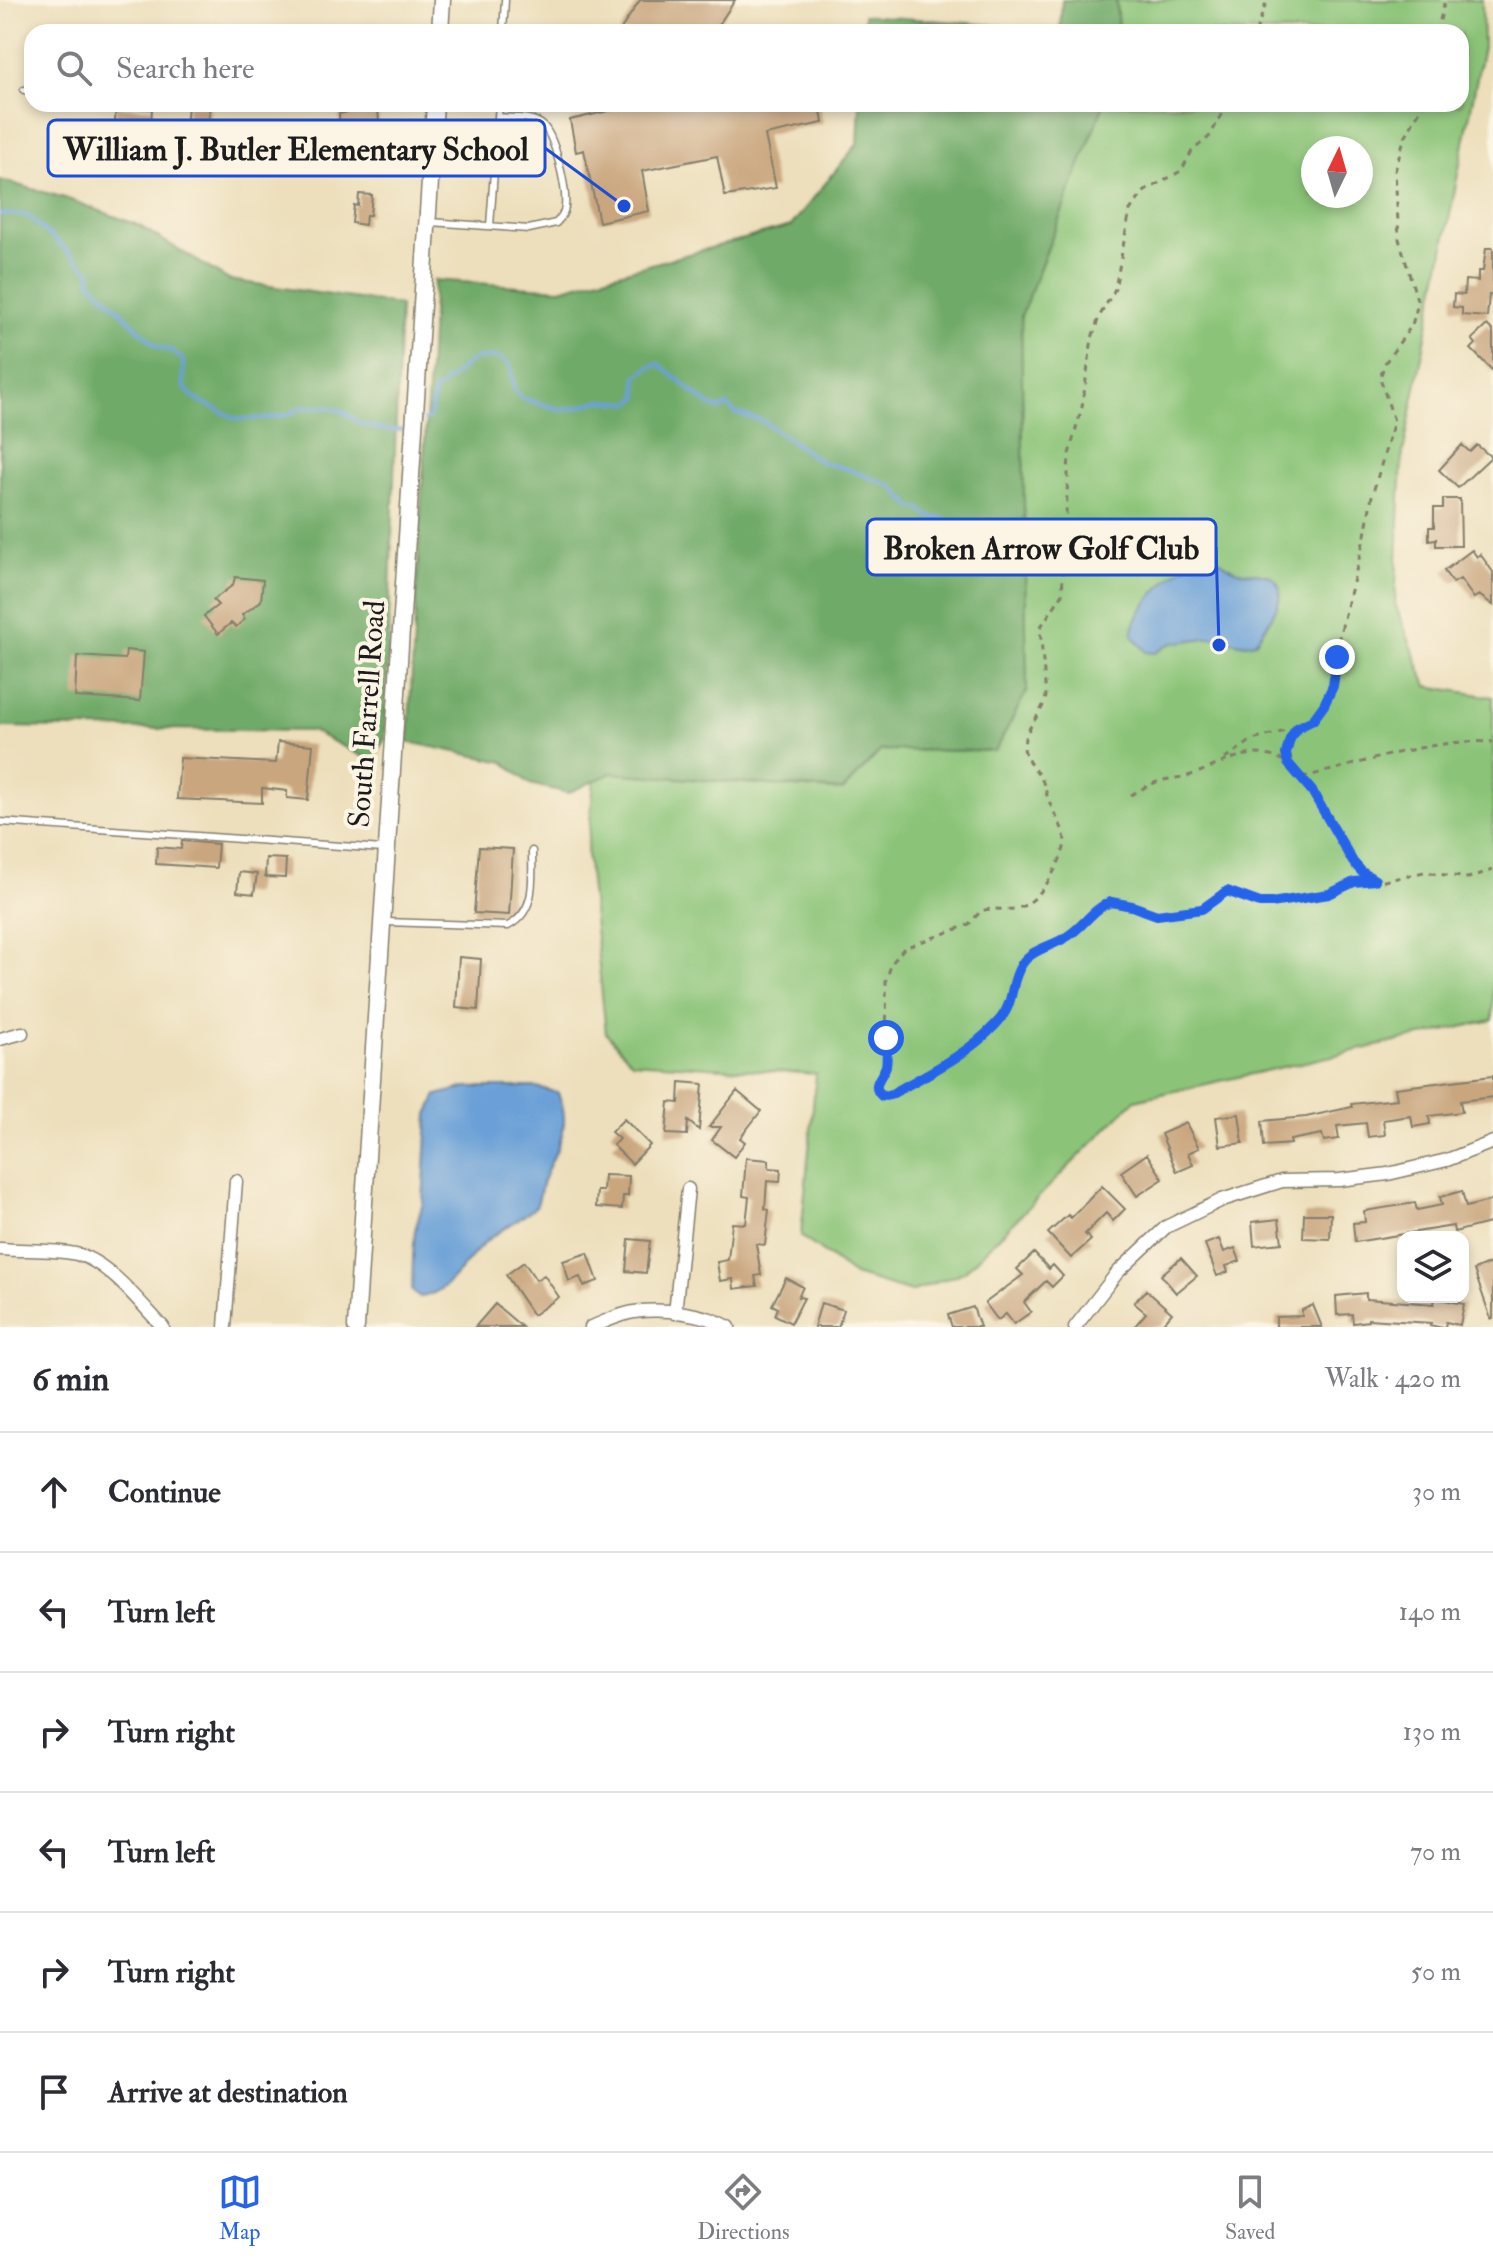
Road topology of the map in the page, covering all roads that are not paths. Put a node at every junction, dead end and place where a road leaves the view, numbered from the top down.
1 (442, 0) edge
2 (505, 0) edge
3 (440, 24) edge
4 (504, 24) edge
5 (434, 112) edge
6 (498, 112) edge
7 (498, 117) junction
8 (427, 221) junction
9 (490, 226) junction
10 (0, 822) edge
11 (387, 849) junction
12 (532, 851) dead end
13 (382, 922) junction
14 (22, 1033) dead end
15 (0, 1039) edge
16 (1493, 1142) edge
17 (236, 1181) dead end
18 (688, 1189) dead end
19 (0, 1249) edge
20 (675, 1313) junction
21 (163, 1327) edge
22 (225, 1327) edge
23 (356, 1327) edge
24 (591, 1327) edge
25 (729, 1327) edge
26 (1075, 1327) edge

1 - 3 street
2 - 4 lane
5 - 8 street, South Farrell Road
6 - 7 lane
7 - 9 lane
7 - 9 lane
8 - 9 lane
8 - 11 street, South Farrell Road
10 - 11 lane
11 - 13 street, South Farrell Road
12 - 13 lane
13 - 23 street, South Farrell Road
14 - 15 street
16 - 26 street
17 - 22 street
18 - 20 street
19 - 21 street
20 - 24 street
20 - 25 street

